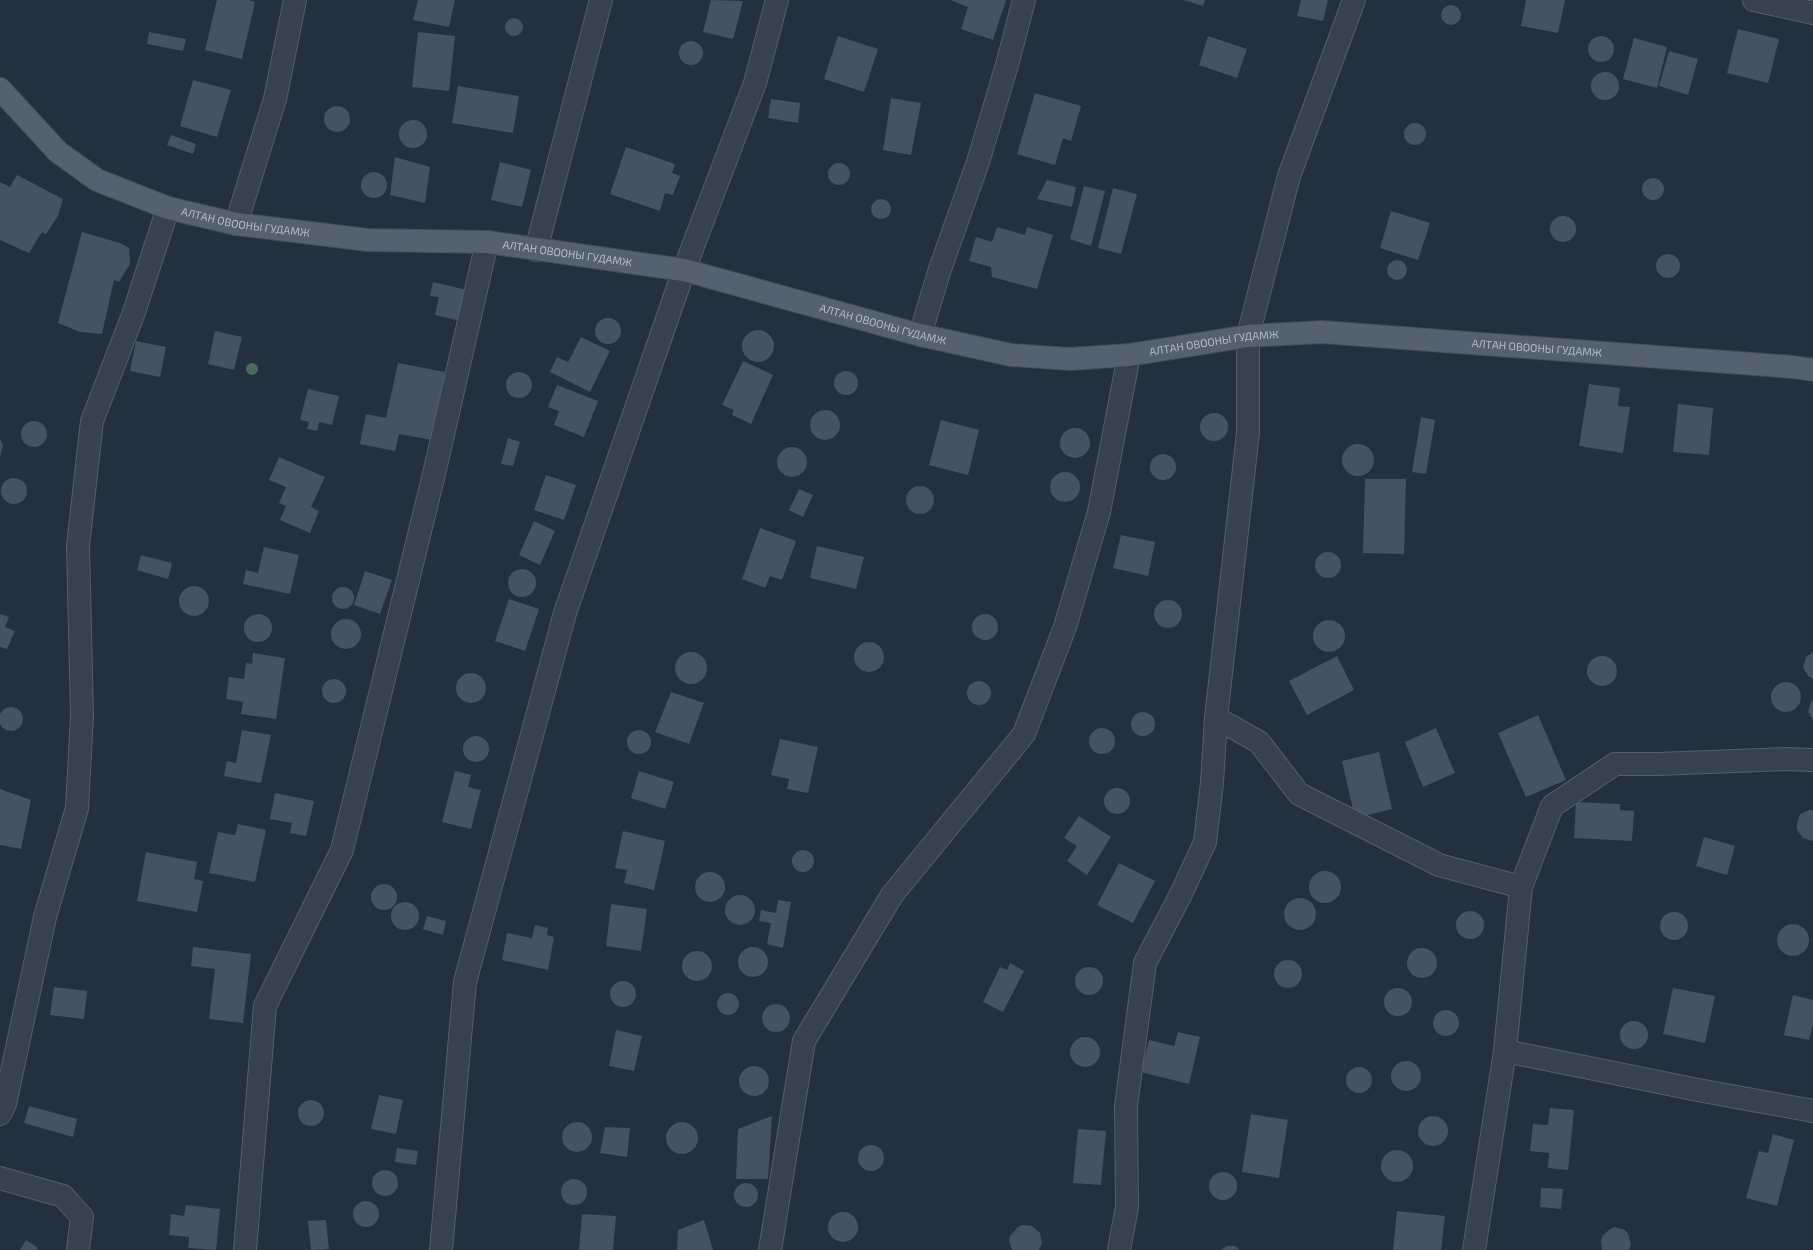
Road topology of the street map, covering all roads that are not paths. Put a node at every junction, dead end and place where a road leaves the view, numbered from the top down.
1 (295, 0) edge
2 (601, 0) edge
3 (777, 0) edge
4 (1024, 0) edge
5 (1354, 0) edge
6 (1754, 0) edge
7 (1813, 14) edge
8 (0, 89) edge
9 (168, 208) junction
10 (236, 224) junction
11 (487, 242) junction
12 (536, 250) junction
13 (684, 270) junction
14 (920, 334) junction
15 (1248, 336) junction
16 (1129, 355) junction
17 (1813, 370) edge
18 (1216, 718) junction
19 (1813, 760) edge
20 (1521, 887) junction
21 (1505, 1051) junction
22 (1813, 1111) edge
23 (0, 1114) edge
24 (0, 1178) edge
25 (78, 1250) edge
26 (245, 1250) edge
27 (441, 1250) edge
28 (770, 1250) edge
29 (1119, 1250) edge
30 (1474, 1250) edge

1 - 10 street
2 - 12 street
3 - 13 street
4 - 14 street
5 - 15 street
6 - 7 street
8 - 9 main road, АЛТАН ОВООНЫ ГУДАМЖ
9 - 10 main road, АЛТАН ОВООНЫ ГУДАМЖ
9 - 23 street
10 - 11 main road, АЛТАН ОВООНЫ ГУДАМЖ
11 - 12 main road, АЛТАН ОВООНЫ ГУДАМЖ
11 - 26 street
12 - 13 main road, АЛТАН ОВООНЫ ГУДАМЖ
13 - 14 main road, АЛТАН ОВООНЫ ГУДАМЖ
13 - 27 street
14 - 16 main road, АЛТАН ОВООНЫ ГУДАМЖ
15 - 16 main road, АЛТАН ОВООНЫ ГУДАМЖ
15 - 17 main road, АЛТАН ОВООНЫ ГУДАМЖ
15 - 18 street
16 - 28 street
18 - 20 street
18 - 29 street
19 - 20 street
20 - 21 street
21 - 22 street
21 - 30 street
24 - 25 street

